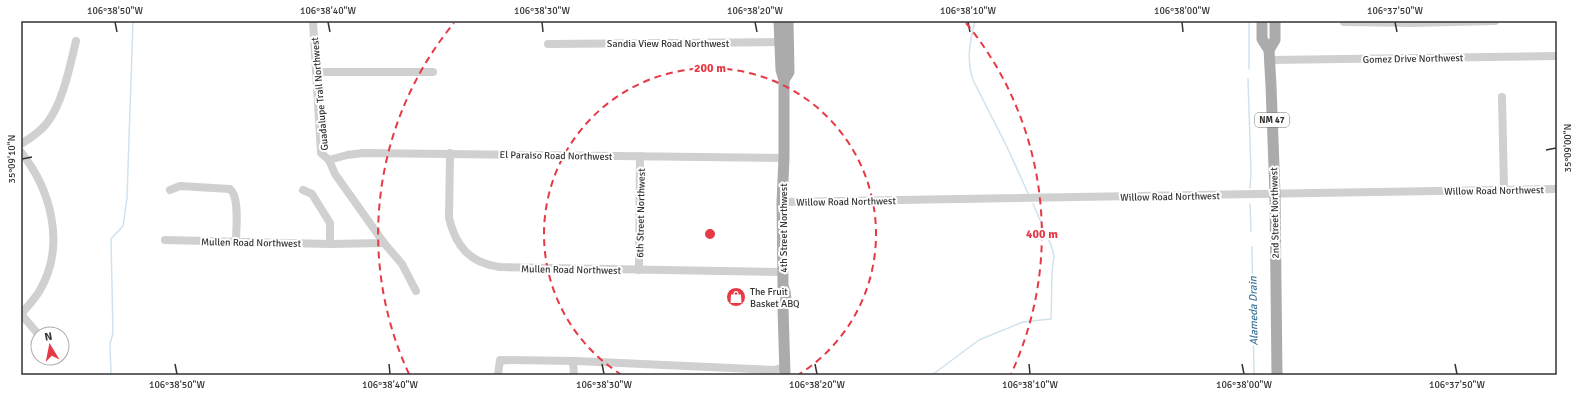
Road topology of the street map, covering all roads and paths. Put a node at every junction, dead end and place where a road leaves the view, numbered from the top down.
1 (313, 21) edge
2 (786, 21) edge
3 (1262, 21) edge
4 (1275, 21) edge
5 (1495, 21) edge
6 (1344, 22) edge
7 (1412, 22) edge
8 (76, 41) dead end
9 (784, 42) junction
10 (548, 44) dead end
11 (1269, 55) junction
12 (1557, 56) edge
13 (317, 72) junction
14 (433, 72) dead end
15 (1502, 97) dead end
16 (21, 144) edge
17 (21, 152) edge
18 (450, 153) junction
19 (640, 156) junction
20 (784, 158) junction
21 (329, 160) junction
22 (1557, 189) edge
23 (170, 190) dead end
24 (303, 190) dead end
25 (1504, 190) junction
26 (1275, 194) junction
27 (782, 202) junction
28 (165, 240) dead end
29 (236, 241) junction
30 (384, 243) junction
31 (330, 244) junction
32 (639, 270) junction
33 (783, 272) junction
34 (416, 291) dead end
35 (21, 314) edge
36 (31, 326) edge
37 (573, 361) junction
38 (785, 371) edge
39 (498, 375) edge
40 (574, 375) edge
41 (1277, 375) edge

1 - 13 street, Guadalupe Trail Northwest
2 - 9 main road, 4th Street Northwest
3 - 11 main road, 2nd Street Northwest / NM 47
4 - 11 main road, 2nd Street Northwest / NM 47
5 - 7 street
6 - 7 street
8 - 16 street
9 - 10 street, Sandia View Road Northwest
9 - 20 main road, 4th Street Northwest
11 - 12 street, Gomez Drive Northwest
11 - 26 main road, 2nd Street Northwest / NM 47
13 - 14 street
13 - 21 street, Guadalupe Trail Northwest
15 - 25 street
17 - 35 street
18 - 19 street, El Paraiso Road Northwest
18 - 21 street, El Paraiso Road Northwest
18 - 32 street, Mullen Road Northwest
19 - 20 street, El Paraiso Road Northwest
19 - 32 street, 6th Street Northwest
20 - 27 main road, 4th Street Northwest
21 - 30 street, Guadalupe Trail Northwest
22 - 25 street, Willow Road Northwest
23 - 29 street
24 - 31 street
25 - 26 street, Willow Road Northwest
26 - 27 street, Willow Road Northwest
26 - 41 main road, 2nd Street Northwest / NM 47
27 - 33 main road, 4th Street Northwest
28 - 29 street, Mullen Road Northwest
29 - 31 street, Mullen Road Northwest
30 - 31 street, Mullen Road Northwest
30 - 34 street, Guadalupe Trail Northwest
32 - 33 street, Mullen Road Northwest
33 - 38 main road, 4th Street Northwest
35 - 36 street
37 - 38 street
37 - 39 street
37 - 40 street

